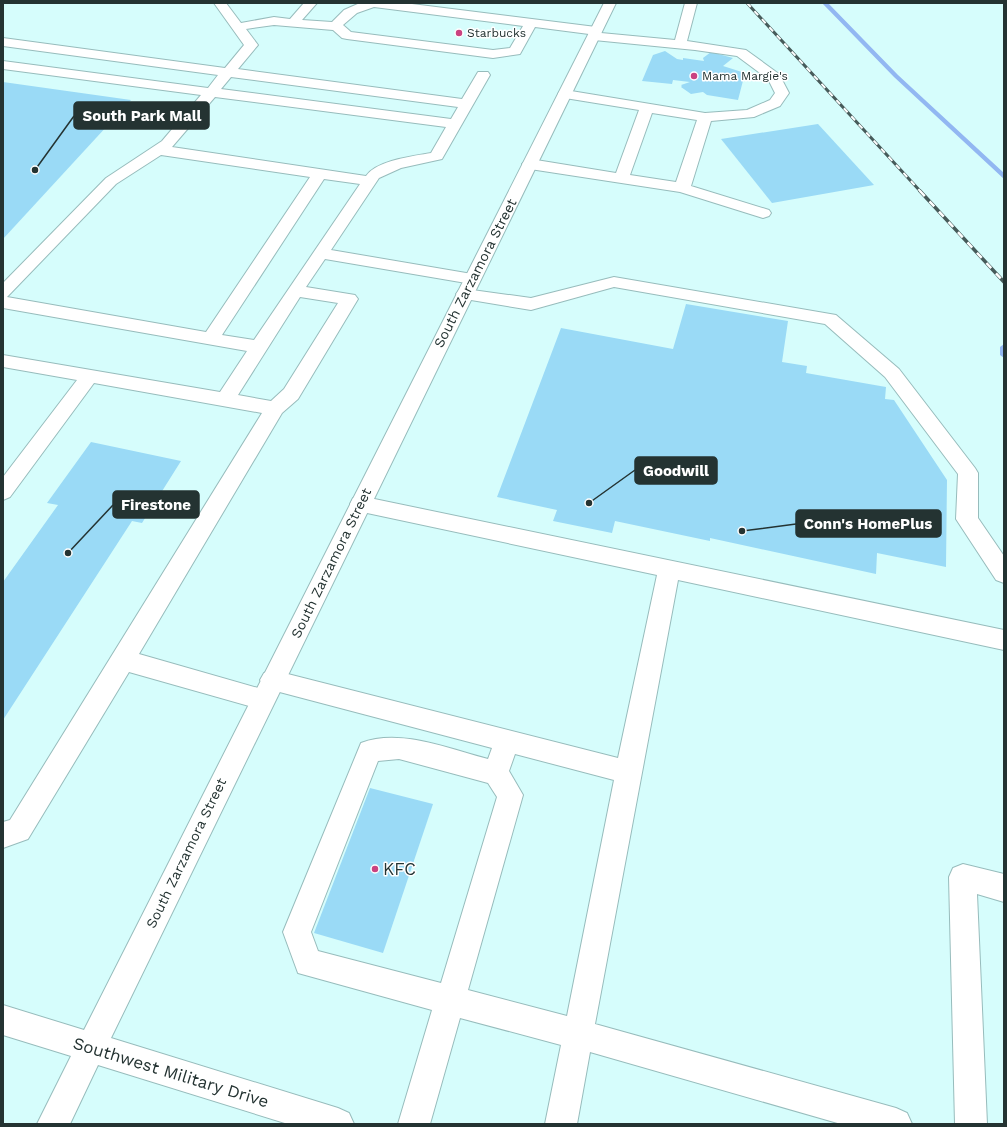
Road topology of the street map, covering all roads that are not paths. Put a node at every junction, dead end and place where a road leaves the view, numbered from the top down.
1 (220, 3) edge
2 (310, 3) edge
3 (610, 3) edge
4 (691, 3) edge
5 (522, 9) dead end
6 (515, 21) junction
7 (293, 23) junction
8 (530, 23) junction
9 (336, 26) junction
10 (238, 27) junction
11 (595, 33) junction
12 (3, 43) edge
13 (680, 44) junction
14 (3, 65) edge
15 (228, 73) junction
16 (483, 75) dead end
17 (211, 93) junction
18 (565, 94) junction
19 (467, 104) junction
20 (647, 108) junction
21 (705, 117) junction
22 (455, 124) junction
23 (159, 150) junction
24 (530, 164) junction
25 (320, 174) junction
26 (621, 179) junction
27 (370, 181) junction
28 (682, 188) junction
29 (763, 213) dead end
30 (320, 253) junction
31 (469, 287) junction
32 (295, 291) junction
33 (3, 293) edge
34 (3, 302) edge
35 (211, 338) junction
36 (260, 347) junction
37 (3, 361) edge
38 (89, 376) junction
39 (225, 400) junction
40 (275, 408) junction
41 (3, 492) edge
42 (360, 504) junction
43 (669, 570) junction
44 (1004, 574) edge
45 (1004, 640) edge
46 (123, 660) junction
47 (268, 690) junction
48 (507, 740) junction
49 (628, 772) junction
50 (496, 773) junction
51 (3, 835) edge
52 (1004, 888) edge
53 (450, 1000) junction
54 (3, 1020) edge
55 (578, 1034) junction
56 (90, 1047) junction
57 (53, 1124) edge
58 (338, 1124) edge
59 (414, 1124) edge
60 (561, 1124) edge
61 (896, 1124) edge
62 (971, 1124) edge

1 - 10 main road
2 - 7 main road
3 - 11 main road, South Zarzamora Street
4 - 13 main road
5 - 6 main road
6 - 8 main road
6 - 9 main road
7 - 9 main road
7 - 10 main road
8 - 9 main road
8 - 11 main road
10 - 15 main road
11 - 13 main road
11 - 18 main road, South Zarzamora Street
12 - 15 main road
13 - 21 main road
14 - 17 main road
15 - 17 main road
15 - 19 main road
16 - 19 main road
17 - 22 main road
17 - 23 main road
18 - 20 main road
18 - 24 main road, South Zarzamora Street
19 - 22 main road
20 - 21 main road
20 - 26 main road
21 - 28 main road
22 - 27 main road
23 - 25 main road
23 - 33 main road
24 - 26 main road
24 - 31 main road, South Zarzamora Street
25 - 27 main road
25 - 35 main road
26 - 28 main road
27 - 30 main road
28 - 29 main road
30 - 31 main road
30 - 32 main road
31 - 42 main road, South Zarzamora Street
31 - 44 main road
32 - 36 main road
32 - 40 main road
34 - 35 main road
35 - 36 main road
36 - 39 main road
37 - 38 main road
38 - 39 main road
38 - 41 main road
39 - 40 main road
40 - 46 main road
42 - 43 main road
42 - 47 main road, South Zarzamora Street
43 - 45 main road
43 - 49 main road
46 - 47 main road
46 - 51 main road
47 - 48 main road
47 - 56 main road, South Zarzamora Street
48 - 49 main road
48 - 50 main road
49 - 55 main road
50 - 53 main road
50 - 53 main road
52 - 62 main road
53 - 55 main road
53 - 59 main road
54 - 56 main road, Southwest Military Drive
55 - 60 main road
55 - 61 main road
56 - 57 main road, South Zarzamora Street
56 - 58 main road, Southwest Military Drive

